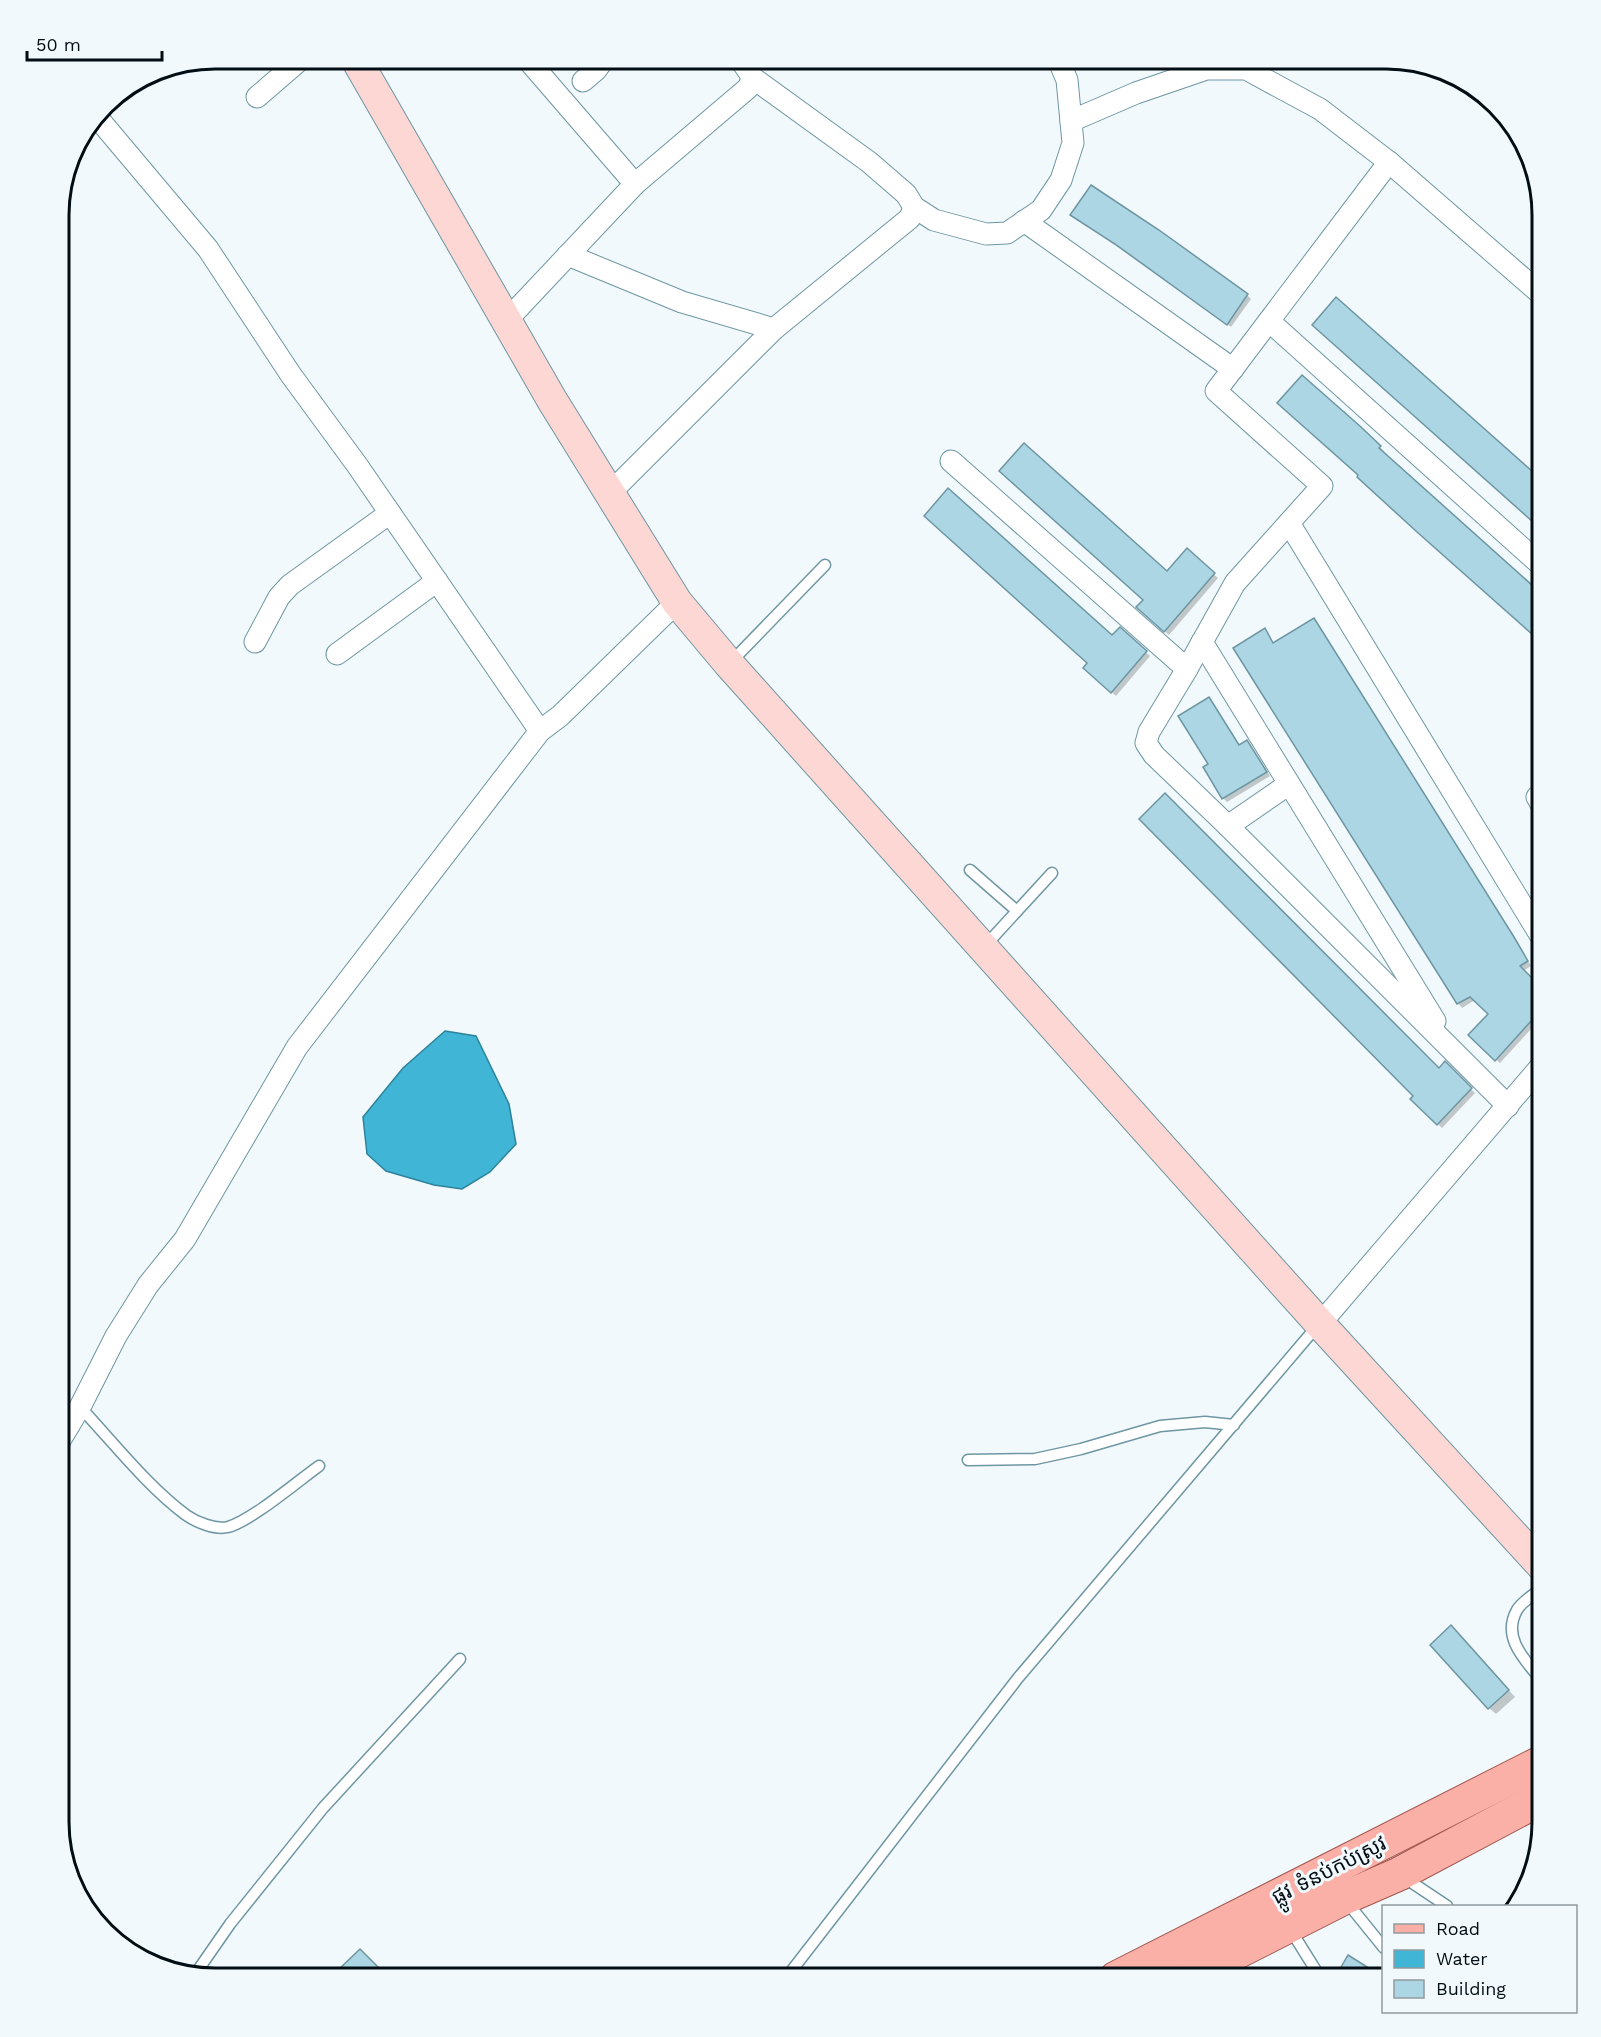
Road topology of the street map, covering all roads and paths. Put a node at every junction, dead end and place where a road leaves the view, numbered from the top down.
1 (289, 69) edge
2 (362, 69) edge
3 (536, 69) edge
4 (597, 69) edge
5 (747, 69) edge
6 (1062, 69) edge
7 (753, 78) junction
8 (583, 81) dead end
9 (257, 97) dead end
10 (1071, 121) junction
11 (102, 123) edge
12 (1389, 162) junction
13 (635, 184) junction
14 (914, 207) junction
15 (1024, 221) junction
16 (568, 255) junction
17 (1532, 286) edge
18 (506, 321) junction
19 (1269, 321) junction
20 (774, 329) junction
21 (1233, 369) junction
22 (951, 461) dead end
23 (610, 492) junction
24 (390, 513) junction
25 (1289, 523) junction
26 (1532, 557) edge
27 (825, 565) dead end
28 (437, 580) junction
29 (677, 602) junction
30 (255, 642) dead end
31 (1202, 642) junction
32 (336, 654) dead end
33 (729, 664) junction
34 (1187, 669) junction
35 (540, 731) junction
36 (1289, 784) junction
37 (1228, 826) junction
38 (970, 870) dead end
39 (1052, 873) dead end
40 (1017, 911) junction
41 (1532, 922) edge
42 (984, 948) junction
43 (1455, 1053) junction
44 (1532, 1077) edge
45 (1508, 1106) junction
46 (1320, 1324) junction
47 (80, 1407) junction
48 (69, 1425) edge
49 (1234, 1425) junction
50 (968, 1460) dead end
51 (319, 1466) dead end
52 (1532, 1555) edge
53 (1532, 1596) edge
54 (460, 1659) dead end
55 (1532, 1669) edge
56 (1532, 1765) edge
57 (1532, 1803) edge
58 (1399, 1874) junction
59 (1344, 1898) junction
60 (1446, 1905) edge
61 (1288, 1926) junction
62 (1382, 1947) edge
63 (200, 1967) edge
64 (794, 1968) edge
65 (1136, 1968) edge
66 (1206, 1968) edge
67 (1314, 1968) edge

1 - 9 street
2 - 18 main road
3 - 13 street
4 - 8 street
5 - 7 street
6 - 10 street
7 - 13 street
7 - 14 street
10 - 12 street
10 - 15 street
11 - 24 street
12 - 17 street
12 - 19 street
13 - 16 street
14 - 15 street
14 - 20 street
15 - 21 street
16 - 18 street
16 - 20 street
18 - 23 main road
19 - 21 street
19 - 26 street
20 - 23 street
21 - 25 street
22 - 34 street
23 - 29 main road
24 - 28 street
24 - 30 street
25 - 31 street
25 - 41 street
27 - 33 lane
28 - 32 street
28 - 35 street
29 - 33 main road
29 - 35 street
31 - 34 street
31 - 36 street
33 - 42 main road
34 - 37 street
35 - 47 street
36 - 37 street
36 - 43 street
37 - 43 street
38 - 40 lane
39 - 40 lane
40 - 42 lane
42 - 46 main road
43 - 45 street
44 - 45 street
45 - 46 street
46 - 49 lane
46 - 52 main road
47 - 48 street
47 - 51 lane
49 - 50 lane
49 - 64 lane
53 - 55 lane
54 - 63 lane
56 - 65 main road, ផ្លូវ ទំនប់កប់ស្រូវ
57 - 58 main road, ផ្លូវ ទំនប់កប់ស្រូវ
58 - 59 main road, ផ្លូវ ទំនប់កប់ស្រូវ
58 - 60 lane
59 - 61 main road, ផ្លូវ ទំនប់កប់ស្រូវ
59 - 62 lane
61 - 66 main road, ផ្លូវ ទំនប់កប់ស្រូវ
61 - 67 lane

